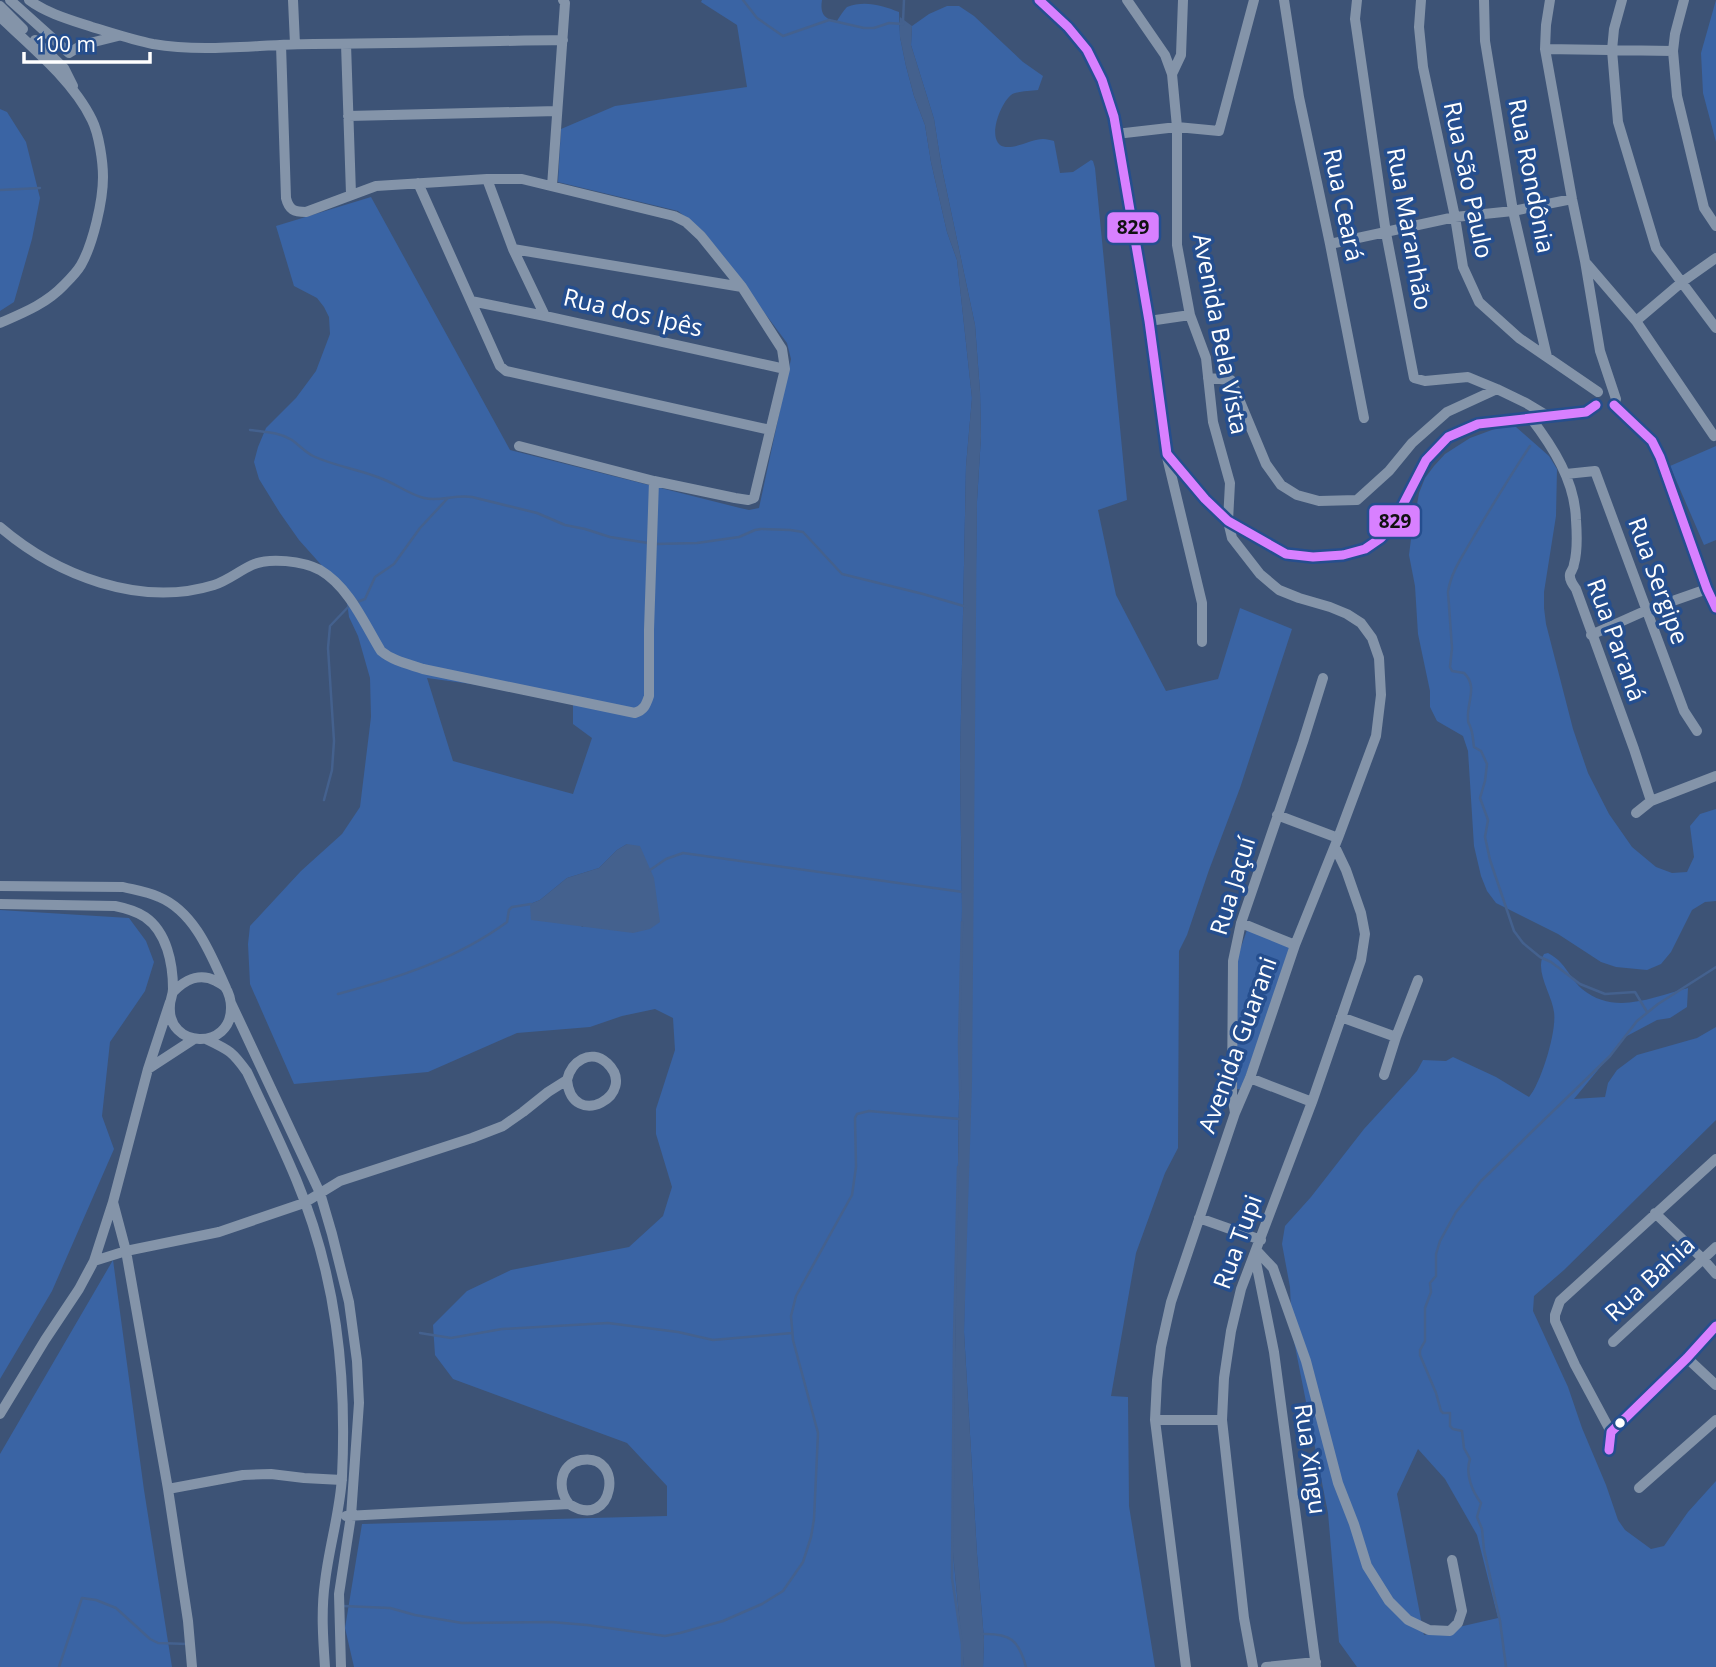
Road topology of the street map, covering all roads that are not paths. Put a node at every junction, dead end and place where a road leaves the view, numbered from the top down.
1 (10, 0) edge
2 (293, 0) edge
3 (563, 0) edge
4 (1039, 0) edge
5 (1127, 0) edge
6 (1183, 0) edge
7 (1254, 0) edge
8 (1284, 0) edge
9 (1357, 0) edge
10 (1421, 0) edge
11 (1485, 0) edge
12 (1550, 0) edge
13 (1622, 0) edge
14 (1684, 0) edge
15 (34, 2) edge
16 (0, 6) edge
17 (0, 17) edge
18 (19, 18) junction
19 (73, 21) junction
20 (121, 35) junction
21 (563, 40) junction
22 (295, 44) junction
23 (346, 44) junction
24 (281, 45) junction
25 (82, 46) junction
26 (1545, 49) junction
27 (1612, 50) junction
28 (1673, 51) junction
29 (1172, 74) junction
30 (77, 95) junction
31 (557, 111) junction
32 (348, 116) junction
33 (1177, 127) junction
34 (1116, 134) junction
35 (487, 179) junction
36 (418, 183) junction
37 (552, 186) junction
38 (351, 194) junction
39 (1572, 199) junction
40 (1513, 211) junction
41 (1455, 217) junction
42 (1716, 226) edge
43 (1386, 233) junction
44 (1330, 244) junction
45 (513, 249) junction
46 (1716, 258) edge
47 (1585, 261) junction
48 (1682, 282) junction
49 (741, 287) junction
50 (1610, 291) junction
51 (1591, 297) junction
52 (471, 301) junction
53 (1190, 315) junction
54 (545, 316) junction
55 (1149, 321) junction
56 (1636, 321) junction
57 (0, 323) edge
58 (1716, 328) edge
59 (1600, 351) junction
60 (1547, 357) junction
61 (785, 369) junction
62 (1208, 378) junction
63 (1497, 389) junction
64 (1599, 391) junction
65 (1614, 399) junction
66 (1596, 405) junction
67 (1546, 415) junction
68 (1530, 417) junction
69 (1364, 418) dead end
70 (770, 430) junction
71 (1715, 436) edge
72 (519, 446) dead end
73 (1167, 454) junction
74 (1566, 474) junction
75 (654, 481) junction
76 (1228, 521) junction
77 (0, 527) edge
78 (1251, 535) junction
79 (1239, 548) junction
80 (1707, 589) junction
81 (1716, 608) edge
82 (1647, 610) junction
83 (1591, 635) junction
84 (1202, 642) dead end
85 (1323, 678) dead end
86 (1697, 731) dead end
87 (1716, 776) edge
88 (1651, 801) junction
89 (1636, 813) dead end
90 (1277, 816) junction
91 (1336, 843) junction
92 (0, 886) edge
93 (0, 904) edge
94 (1241, 923) junction
95 (1295, 945) junction
96 (1418, 980) dead end
97 (226, 988) junction
98 (171, 997) junction
99 (231, 1003) junction
100 (1341, 1017) junction
101 (1396, 1037) junction
102 (194, 1039) junction
103 (206, 1039) junction
104 (148, 1069) junction
105 (1384, 1074) dead end
106 (1250, 1078) junction
107 (567, 1080) junction
108 (1312, 1102) junction
109 (1235, 1113) junction
110 (1716, 1159) edge
111 (320, 1193) junction
112 (113, 1202) junction
113 (304, 1203) junction
114 (1655, 1213) junction
115 (1199, 1218) junction
116 (1716, 1247) edge
117 (1258, 1249) junction
118 (126, 1251) junction
119 (1703, 1259) junction
120 (94, 1261) junction
121 (1716, 1274) edge
122 (1716, 1326) edge
123 (1613, 1342) dead end
124 (1687, 1357) junction
125 (1716, 1385) edge
126 (0, 1414) edge
127 (1156, 1420) junction
128 (1222, 1420) junction
129 (1716, 1420) edge
130 (1611, 1432) junction
131 (1609, 1450) dead end
132 (342, 1480) junction
133 (1639, 1488) dead end
134 (168, 1489) junction
135 (569, 1504) junction
136 (336, 1515) junction
137 (351, 1516) junction
138 (1452, 1560) dead end
139 (1316, 1665) edge
140 (192, 1667) edge
141 (325, 1667) edge
142 (341, 1667) edge
143 (1186, 1667) edge
144 (1253, 1667) edge
145 (1266, 1667) edge

1 - 18 street
2 - 22 street
3 - 21 street
4 - 34 street
5 - 29 street, Avenida Bela Vista
6 - 29 street
7 - 33 street
8 - 44 street, Rua Ceará
9 - 43 street, Rua Maranhão
10 - 41 street, Rua São Paulo
11 - 40 street, Rua Rondônia
12 - 26 street
13 - 27 street
14 - 28 street
15 - 19 street
16 - 18 street
17 - 30 street
18 - 25 street
18 - 30 street
19 - 20 street
19 - 25 street
20 - 24 street
20 - 25 street
21 - 23 street
21 - 31 street
22 - 23 street
22 - 24 street
23 - 32 street
24 - 38 street
26 - 27 street
26 - 39 street
27 - 28 street
27 - 48 street
28 - 42 street
29 - 33 street, Avenida Bela Vista
30 - 57 street
31 - 32 street
31 - 37 street
32 - 38 street
33 - 34 street
33 - 53 street, Avenida Bela Vista
34 - 55 street
35 - 36 street
35 - 37 street
35 - 45 street
36 - 38 street
36 - 52 street
37 - 49 street
39 - 40 street
39 - 47 street
40 - 41 street
40 - 60 street, Rua Rondônia
41 - 43 street
41 - 60 street, Rua São Paulo
43 - 44 street
43 - 63 street, Rua Maranhão
44 - 69 street, Rua Ceará
45 - 49 street
45 - 54 street
46 - 48 street
47 - 50 street
47 - 51 street
48 - 56 street
48 - 58 street
49 - 61 street
50 - 51 street
50 - 56 street
51 - 59 street
52 - 54 street, Rua dos Ipês
52 - 70 street
53 - 55 street
53 - 62 street, Avenida Bela Vista
54 - 61 street, Rua dos Ipês
55 - 73 street
56 - 71 street
59 - 64 street
59 - 65 street
60 - 64 street, Rua São Paulo
61 - 70 street
62 - 63 street
62 - 76 street, Avenida Bela Vista
63 - 67 street
64 - 65 street
64 - 66 street
65 - 66 street
65 - 80 street
66 - 67 street
67 - 68 street
68 - 74 street, Rua Paraná
68 - 78 street
70 - 75 street
72 - 75 street
73 - 76 street
73 - 84 street
74 - 82 street, Rua Sergipe
74 - 83 street, Rua Paraná
75 - 77 street
76 - 78 street
76 - 79 street, Avenida Guarani
78 - 79 street
79 - 91 street, Avenida Guarani
80 - 81 street
80 - 82 street
82 - 83 street
82 - 86 street, Rua Sergipe
83 - 88 street, Rua Paraná
85 - 90 street, Rua Jaçuí
87 - 88 street
88 - 89 street
90 - 91 street
90 - 94 street, Rua Jaçuí
91 - 95 street, Avenida Guarani
91 - 100 street, Rua Tupi
92 - 97 street
93 - 98 street
94 - 95 street
94 - 109 street, Rua Jaçuí
95 - 106 street, Avenida Guarani
96 - 101 street
97 - 98 street
97 - 99 street
98 - 102 street
98 - 104 street
99 - 103 street
99 - 111 street
100 - 101 street
100 - 108 street, Rua Tupi
101 - 105 street
102 - 103 street
102 - 104 street
103 - 113 street
104 - 112 street
106 - 108 street
106 - 109 street, Avenida Guarani
107 - 107 street
107 - 111 street
108 - 117 street, Rua Tupi
109 - 115 street, Avenida Guarani
110 - 114 street
111 - 113 street
111 - 137 street
112 - 118 street
112 - 120 street
113 - 118 street
113 - 132 street
114 - 119 street
114 - 130 street
115 - 117 street
115 - 127 street, Avenida Guarani
116 - 119 street, Rua Bahia
117 - 128 street, Rua Tupi
117 - 138 street
117 - 139 street, Rua Xingu
118 - 120 street
118 - 134 street
119 - 121 street
119 - 123 street, Rua Bahia
120 - 126 street
122 - 124 street
124 - 125 street
124 - 130 street
127 - 128 street
127 - 143 street, Avenida Guarani
128 - 144 street, Rua Tupi
129 - 133 street
130 - 131 street
132 - 134 street
132 - 136 street
134 - 140 street
135 - 135 street
135 - 137 street
136 - 137 street
136 - 141 street
137 - 142 street
139 - 145 street

